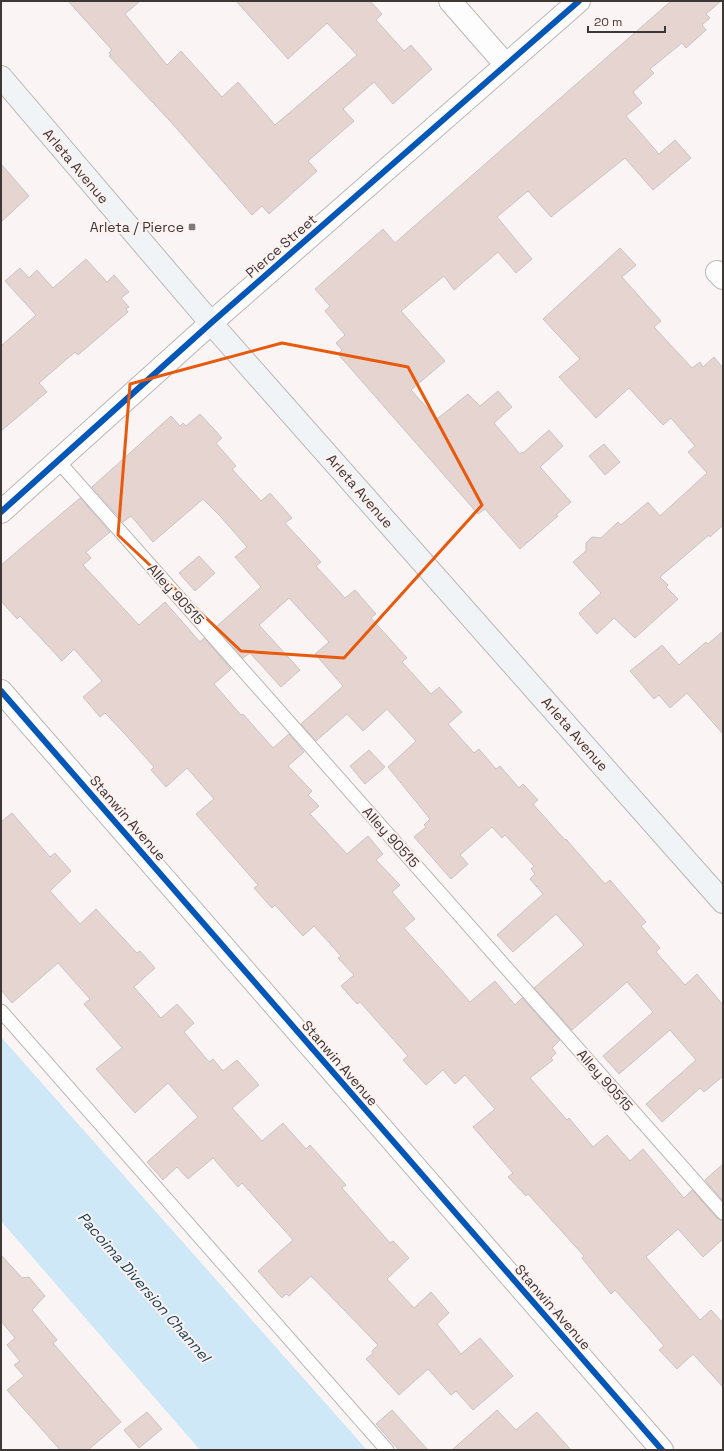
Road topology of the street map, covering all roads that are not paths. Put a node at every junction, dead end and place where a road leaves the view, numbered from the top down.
1 (450, 1) edge
2 (579, 1) edge
3 (506, 65) junction
4 (1, 77) edge
5 (211, 323) junction
6 (58, 462) junction
7 (1, 512) edge
8 (1, 691) edge
9 (723, 902) edge
10 (1, 1011) edge
11 (723, 1213) edge
12 (387, 1450) edge
13 (662, 1450) edge

1 - 3 street
2 - 3 street, Pierce Street
3 - 5 street, Pierce Street
4 - 5 main road, Arleta Avenue
5 - 6 street, Pierce Street
5 - 9 main road, Arleta Avenue
6 - 7 street, Pierce Street
6 - 11 lane, Alley 90515
8 - 13 street, Stanwin Avenue
10 - 12 lane

